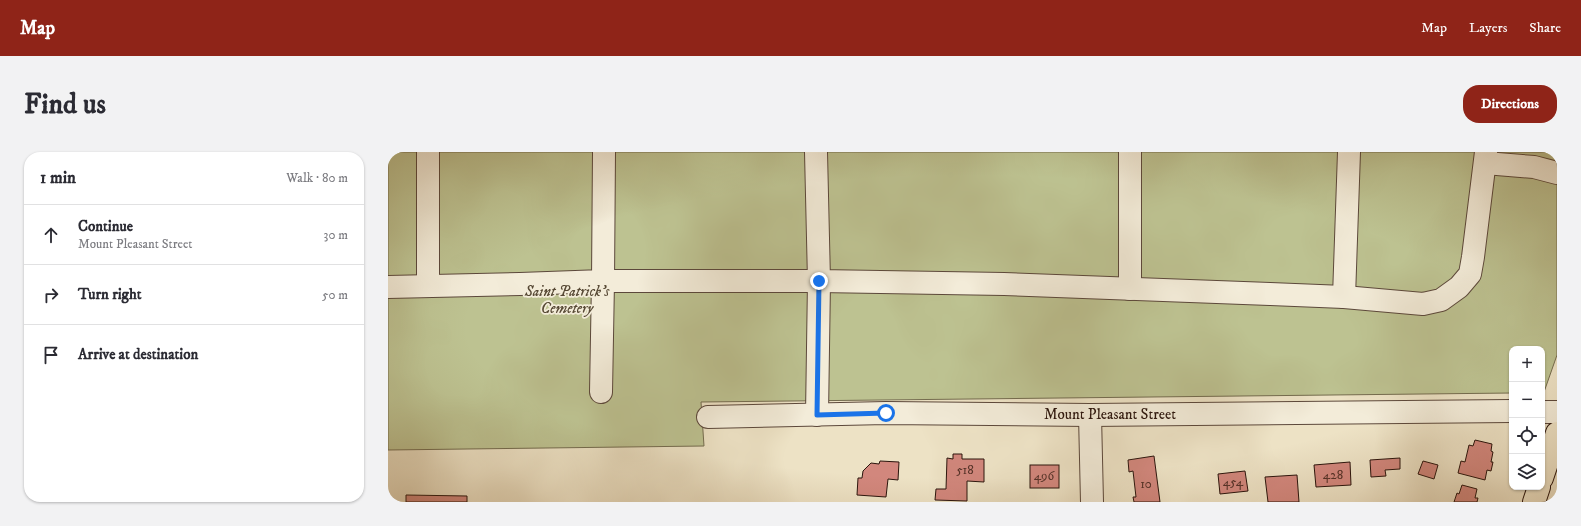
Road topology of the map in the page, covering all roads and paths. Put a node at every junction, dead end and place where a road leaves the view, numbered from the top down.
1 (428, 152) edge
2 (604, 152) edge
3 (816, 152) edge
4 (1130, 152) edge
5 (1350, 152) edge
6 (1485, 158) edge
7 (1535, 159) edge
8 (1557, 163) edge
9 (1557, 173) edge
10 (603, 281) junction
11 (819, 281) junction
12 (428, 286) junction
13 (388, 287) edge
14 (1130, 289) junction
15 (1344, 297) junction
16 (601, 392) dead end
17 (1509, 411) edge
18 (1545, 412) edge
19 (1557, 412) edge
20 (817, 415) junction
21 (1090, 415) junction
22 (708, 417) dead end
23 (1557, 434) edge
24 (1545, 469) edge
25 (1538, 490) edge
26 (1092, 502) edge
27 (1534, 502) edge

1 - 12 street
2 - 10 street
3 - 11 street
4 - 14 street
5 - 15 street
6 - 7 street
6 - 15 street
7 - 8 street
7 - 9 street
10 - 11 street
10 - 12 street
10 - 16 street
11 - 14 street
11 - 20 street
12 - 13 street
14 - 15 street
17 - 21 street, Mount Pleasant Street
18 - 19 street
20 - 21 street, Mount Pleasant Street
20 - 22 street, Mount Pleasant Street
21 - 26 street
23 - 24 main road
25 - 27 main road

